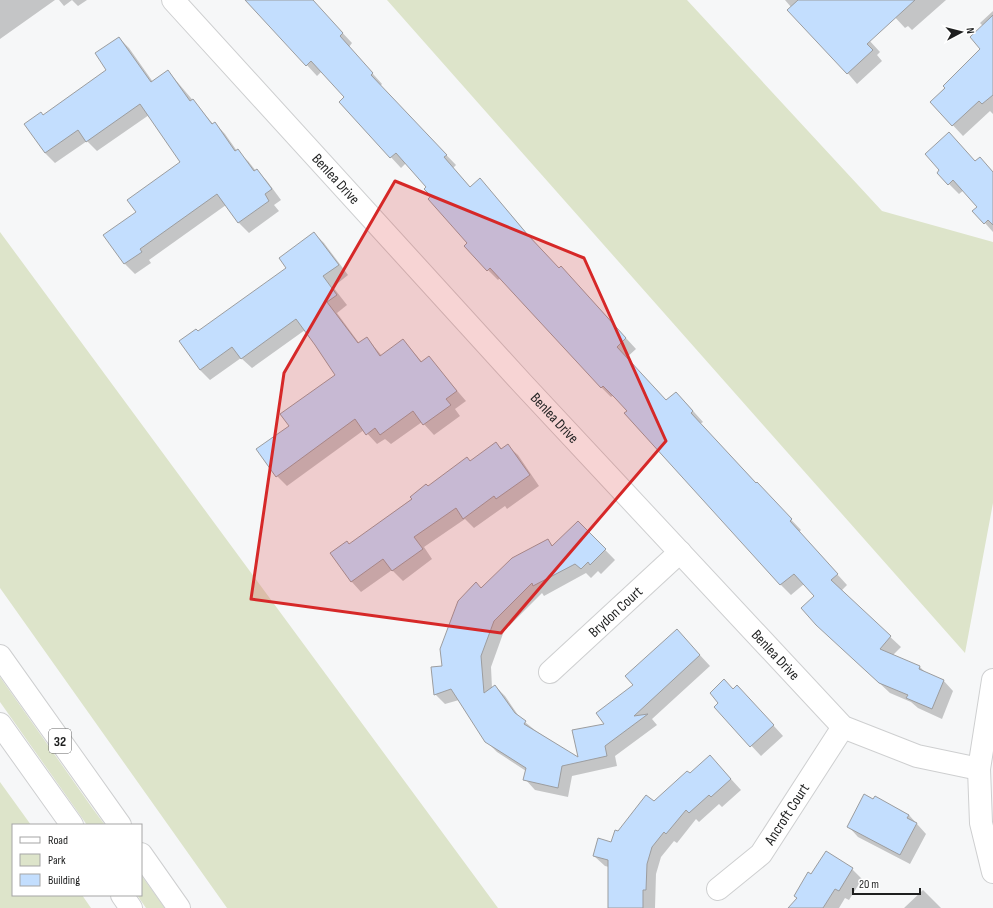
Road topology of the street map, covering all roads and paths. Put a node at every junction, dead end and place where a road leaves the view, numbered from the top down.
1 (173, 0) edge
2 (680, 552) junction
3 (0, 656) edge
4 (550, 672) dead end
5 (993, 680) edge
6 (0, 724) edge
7 (843, 727) junction
8 (979, 769) junction
9 (71, 824) edge
10 (119, 824) edge
11 (142, 855) edge
12 (993, 872) edge
13 (718, 889) dead end
14 (123, 896) edge
15 (131, 908) edge
16 (179, 908) edge

1 - 2 street, Benlea Drive
2 - 4 street, Brydon Court
2 - 7 street, Benlea Drive
3 - 10 street, 32
5 - 8 street
6 - 9 street
7 - 8 street, Benlea Drive
7 - 13 street, Ancroft Court
8 - 12 street
11 - 16 street
14 - 15 street

